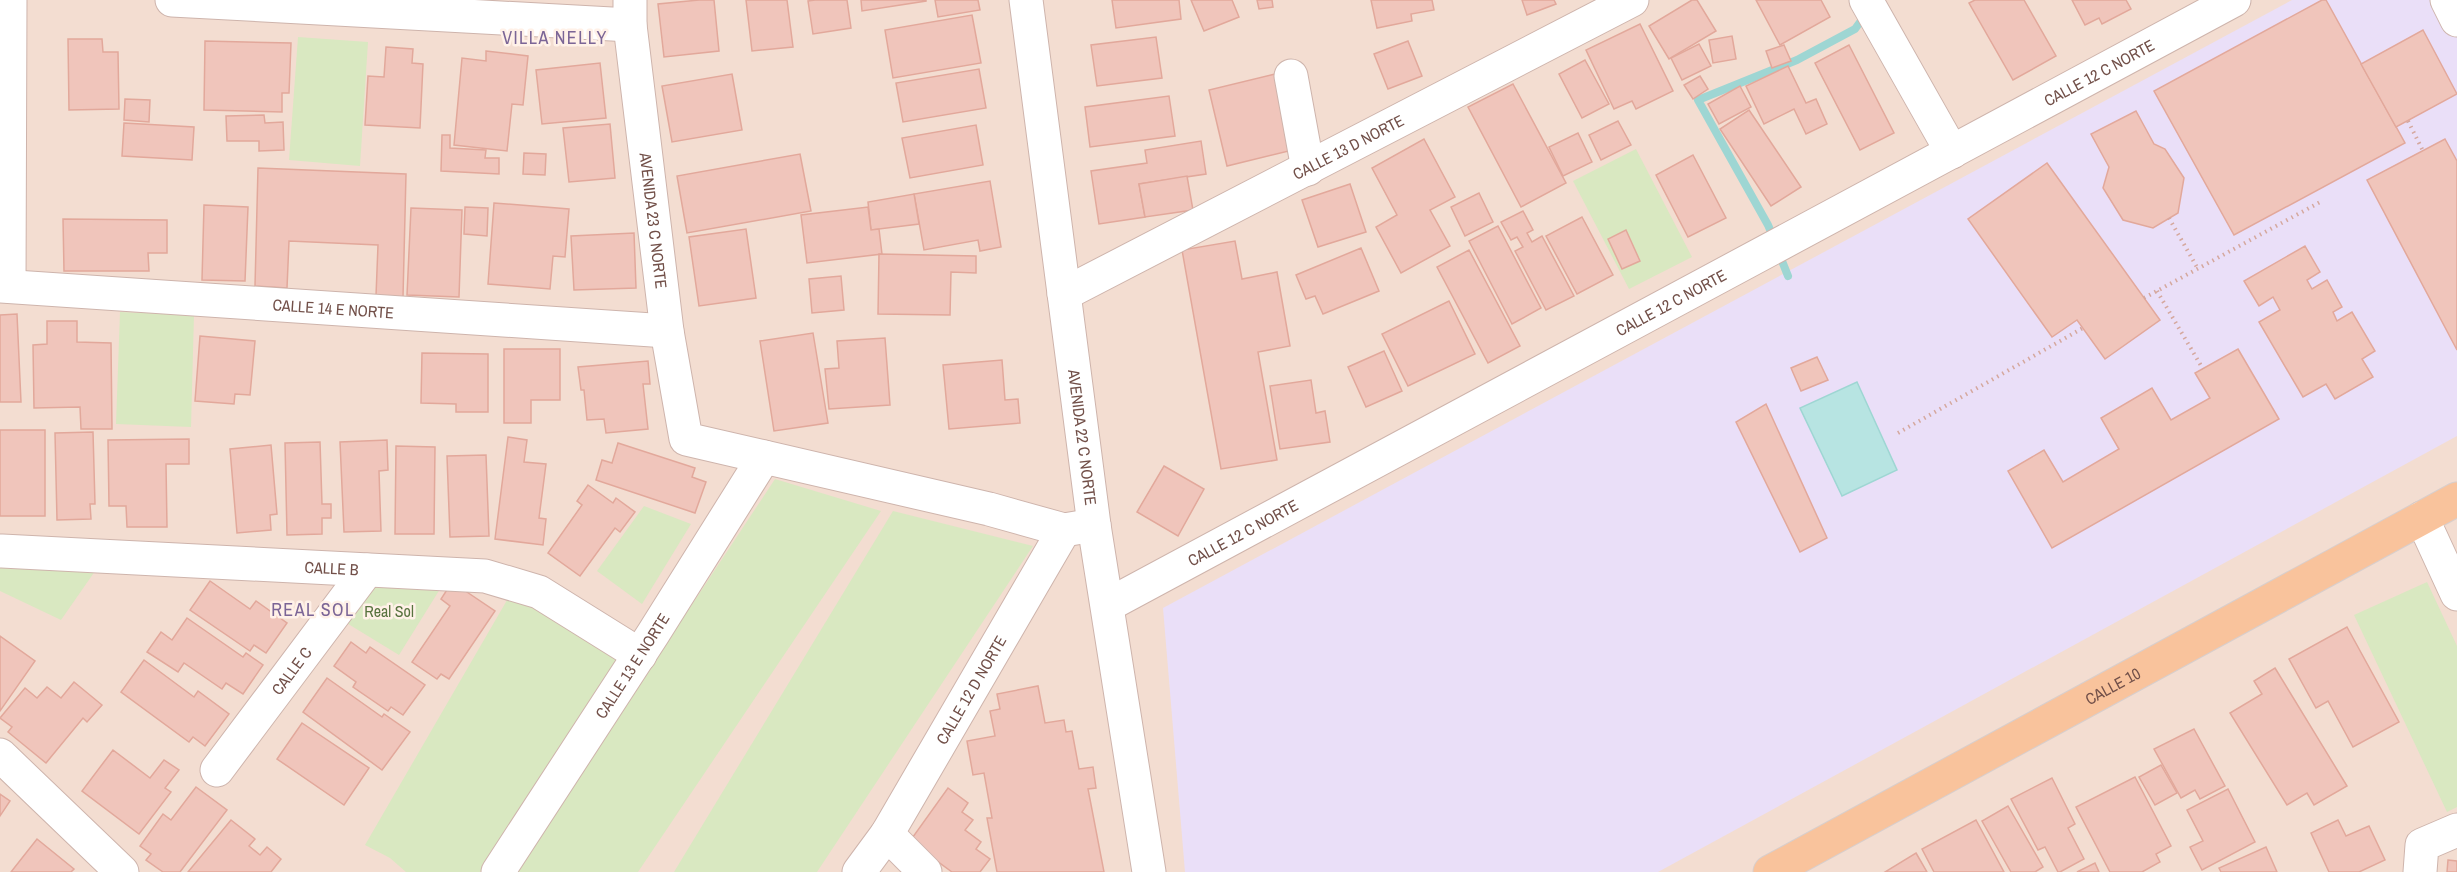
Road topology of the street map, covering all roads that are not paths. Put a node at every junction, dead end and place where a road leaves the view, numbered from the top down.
1 (10, 0) edge
2 (172, 0) edge
3 (1027, 0) edge
4 (1632, 0) edge
5 (1866, 0) edge
6 (2234, 0) edge
7 (2447, 0) edge
8 (630, 12) edge
9 (2457, 20) edge
10 (1291, 76) dead end
11 (1952, 152) junction
12 (1308, 169) junction
13 (4, 286) edge
14 (1064, 294) junction
15 (667, 331) junction
16 (764, 457) junction
17 (2457, 499) edge
18 (2422, 518) junction
19 (1079, 527) junction
20 (2, 551) dead end
21 (367, 570) junction
22 (2457, 594) edge
23 (1108, 605) junction
24 (640, 655) junction
25 (0, 755) edge
26 (217, 770) dead end
27 (2457, 831) edge
28 (887, 834) junction
29 (122, 872) edge
30 (498, 872) edge
31 (860, 872) edge
32 (925, 872) edge
33 (1149, 872) edge
34 (1770, 872) edge
35 (2420, 872) edge

1 - 13 street
2 - 8 street
3 - 14 street, AVENIDA 22 C NORTE
4 - 12 street, CALLE 13 D NORTE
5 - 11 street
6 - 11 street, CALLE 12 C NORTE
7 - 9 street
8 - 15 street, AVENIDA 23 C NORTE
10 - 12 street
11 - 23 street, CALLE 12 C NORTE
12 - 14 street, CALLE 13 D NORTE
13 - 15 street, CALLE 14 E NORTE
14 - 19 street, AVENIDA 22 C NORTE
15 - 16 street, AVENIDA 23 C NORTE
16 - 19 street
16 - 24 street, CALLE 13 E NORTE
17 - 18 main road, CALLE 10
18 - 22 street
18 - 34 main road, CALLE 10
19 - 23 street, AVENIDA 22 C NORTE
19 - 28 street, CALLE 12 D NORTE
20 - 21 street, CALLE B
21 - 24 street, CALLE B
21 - 26 street, CALLE C
23 - 33 street, AVENIDA 22 C NORTE
24 - 30 street, CALLE 13 E NORTE
25 - 29 street
27 - 35 street
28 - 31 street, CALLE 12 D NORTE
28 - 32 street

